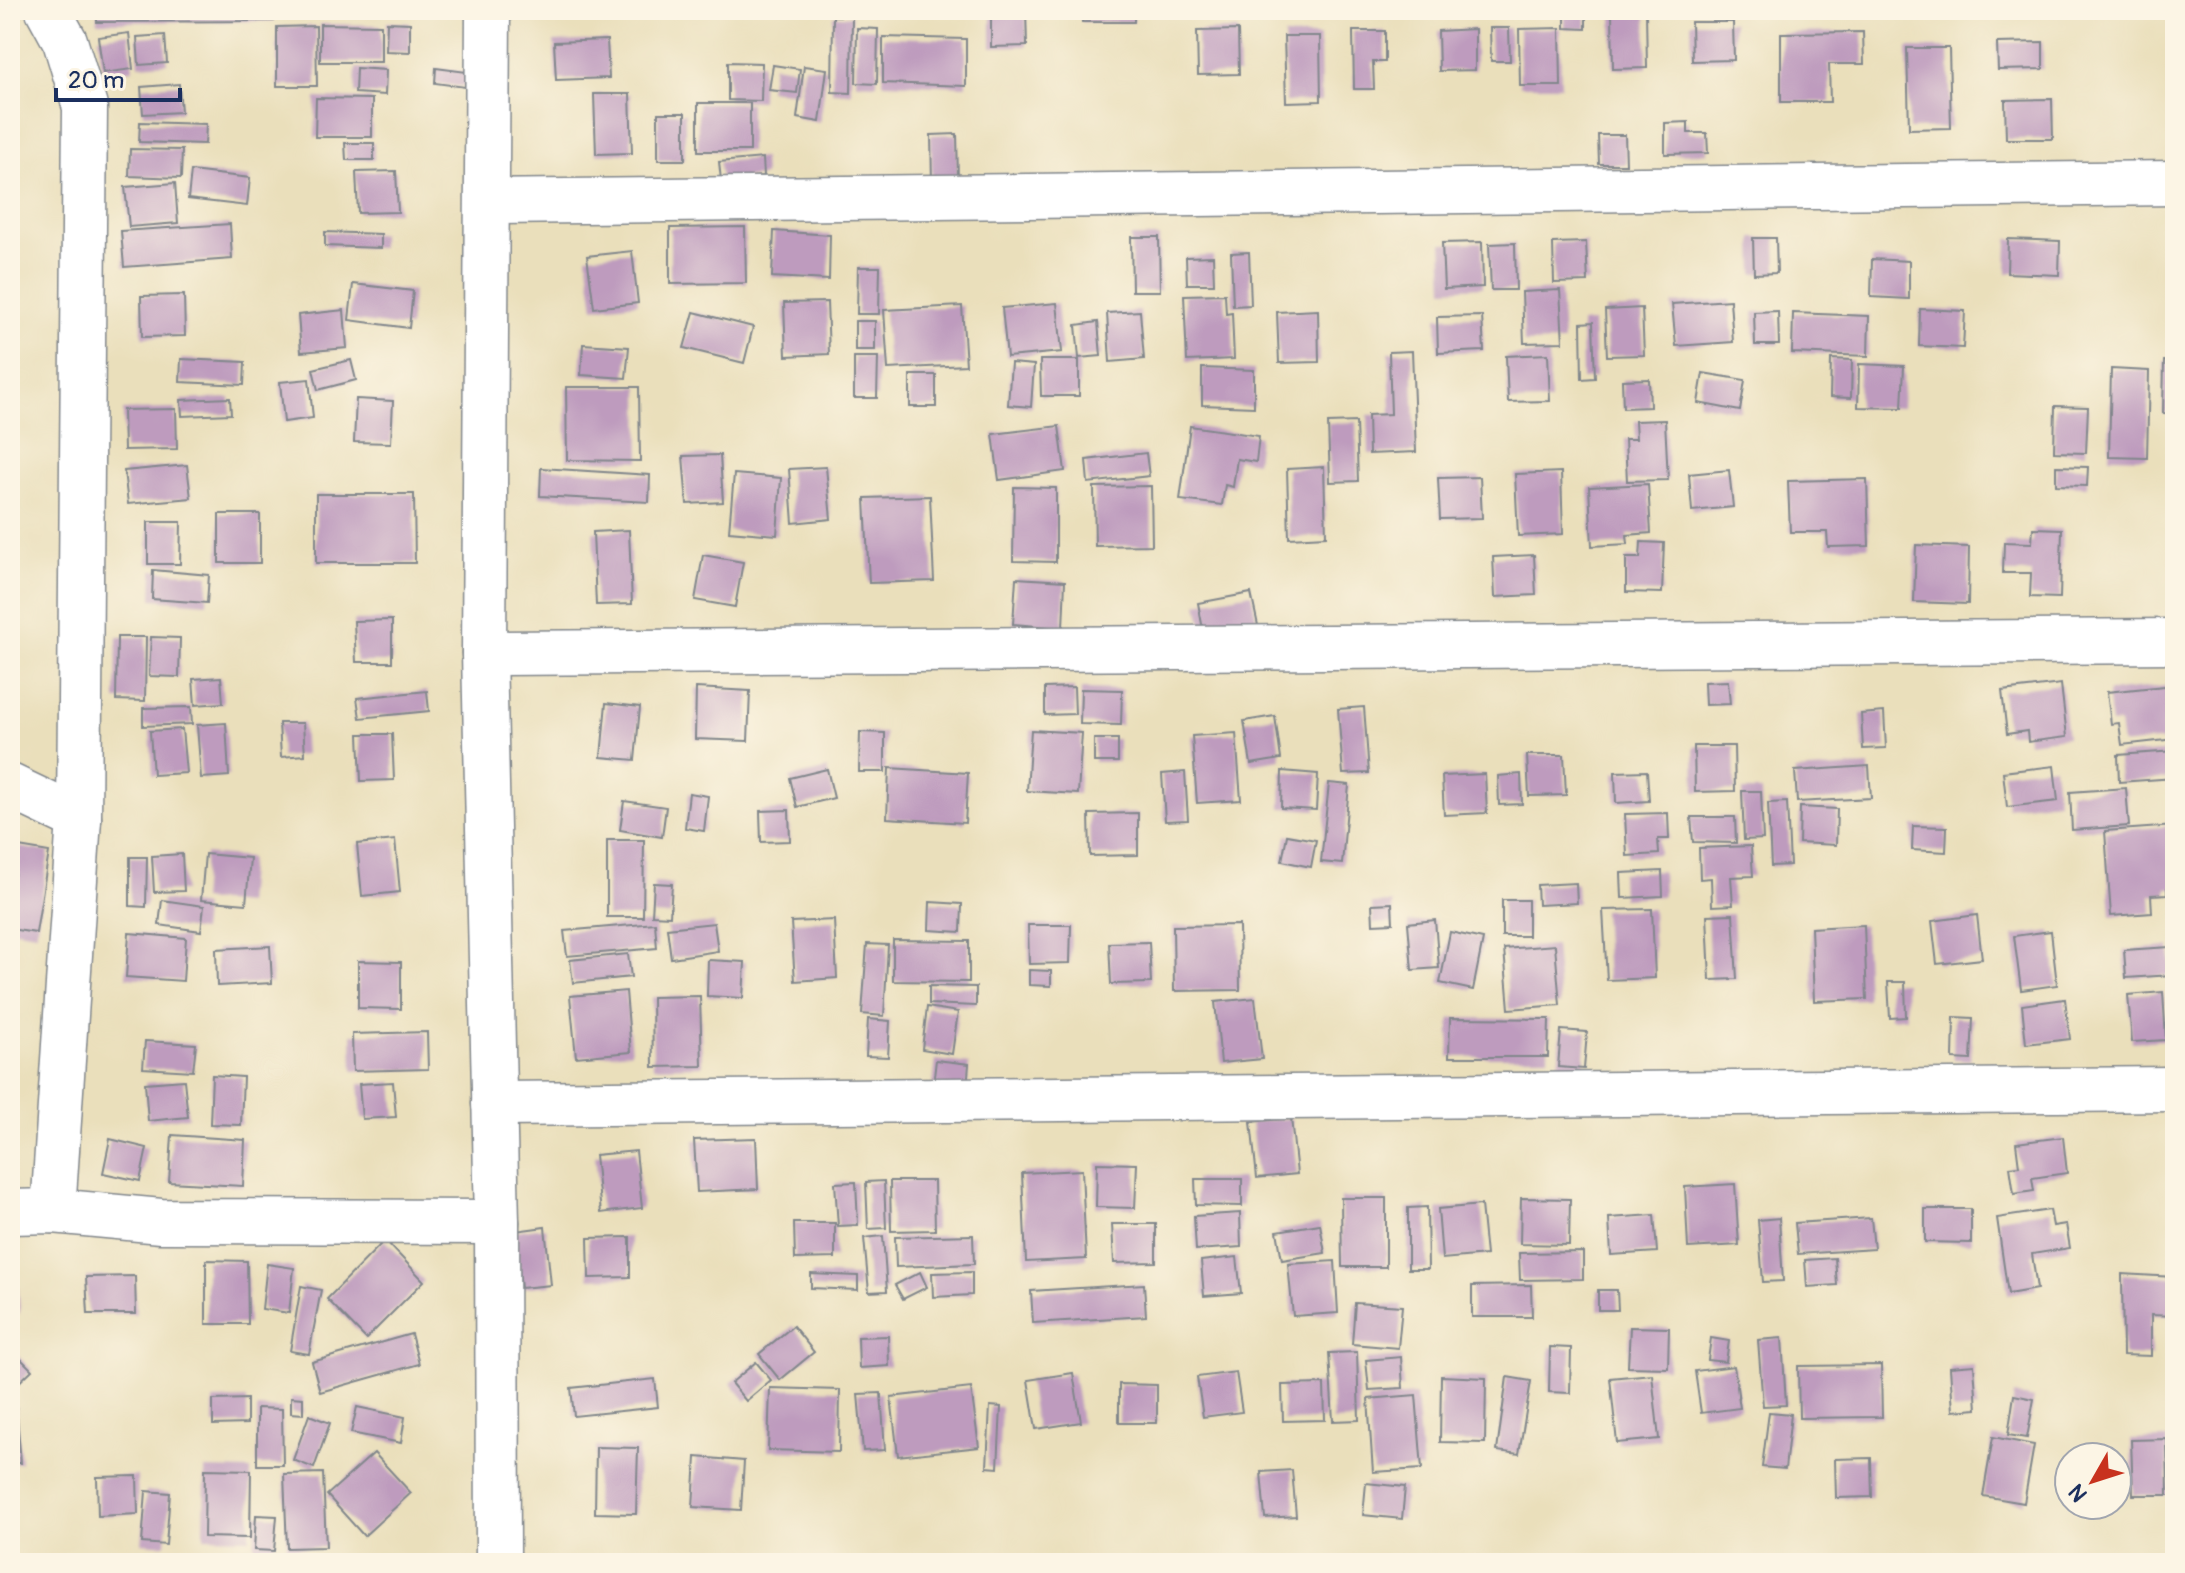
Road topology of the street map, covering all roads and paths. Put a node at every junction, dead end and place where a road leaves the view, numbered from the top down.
1 (48, 10) edge
2 (488, 10) edge
3 (2175, 183) edge
4 (488, 202) junction
5 (2175, 641) edge
6 (484, 653) junction
7 (10, 786) edge
8 (79, 819) junction
9 (2175, 1089) edge
10 (494, 1104) junction
11 (53, 1211) junction
12 (10, 1212) edge
13 (497, 1222) junction
14 (498, 1563) edge

1 - 8 street
2 - 4 street
3 - 4 street
4 - 6 street
5 - 6 street
6 - 10 street
7 - 8 street
8 - 11 street
9 - 10 street
10 - 13 street
11 - 12 street
11 - 13 street
13 - 14 street

